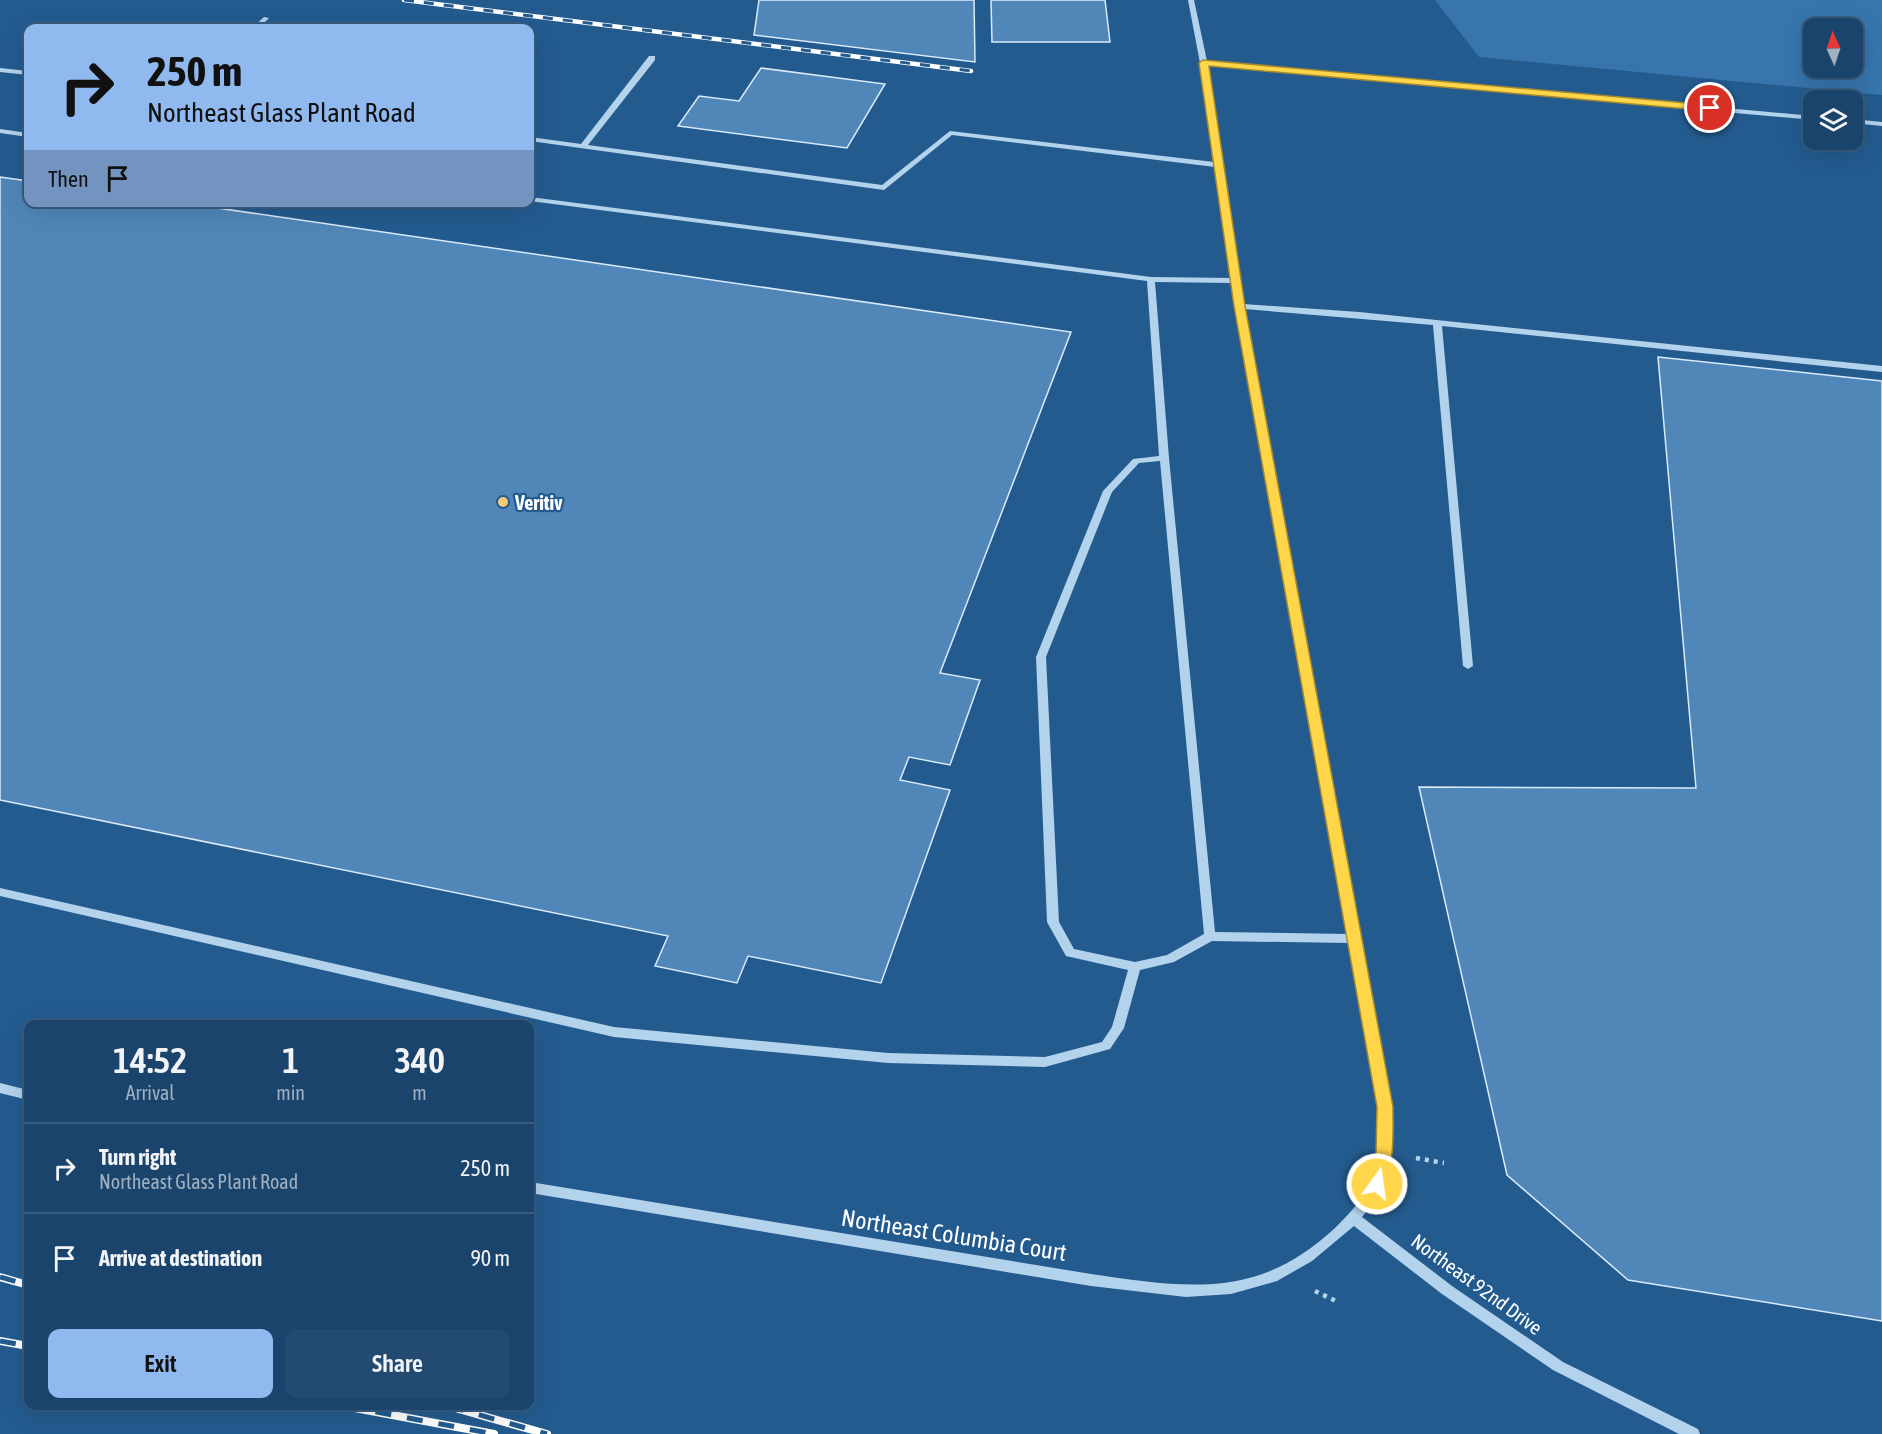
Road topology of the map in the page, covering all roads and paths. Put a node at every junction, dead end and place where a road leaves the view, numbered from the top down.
1 (1191, 0) edge
2 (266, 18) dead end
3 (259, 24) edge
4 (652, 58) dead end
5 (1203, 63) junction
6 (0, 70) edge
7 (24, 73) edge
8 (1803, 117) edge
9 (1863, 122) edge
10 (1882, 124) edge
11 (0, 131) edge
12 (24, 134) edge
13 (534, 140) edge
14 (583, 146) junction
15 (1218, 165) junction
16 (534, 200) edge
17 (1151, 279) junction
18 (1236, 281) junction
19 (1239, 306) junction
20 (1437, 323) junction
21 (1882, 369) edge
22 (1164, 458) junction
23 (1468, 666) dead end
24 (0, 892) edge
25 (1210, 936) junction
26 (1355, 939) junction
27 (1135, 968) junction
28 (0, 1088) edge
29 (24, 1094) edge
30 (534, 1189) edge
31 (1354, 1218) junction
32 (1694, 1434) edge

1 - 5 street
2 - 3 street
4 - 14 street
5 - 8 street
5 - 15 street
6 - 7 street
9 - 10 street
11 - 12 street
13 - 14 street
14 - 15 street
15 - 18 street
16 - 17 street
17 - 18 street
17 - 22 street
18 - 19 street
19 - 20 street
19 - 26 street
20 - 21 street
20 - 23 street
22 - 25 street
22 - 27 street
24 - 27 street
25 - 26 street
25 - 27 street
26 - 31 street
28 - 29 street
30 - 31 street, Northeast Columbia Court
31 - 32 street, Northeast 92nd Drive

